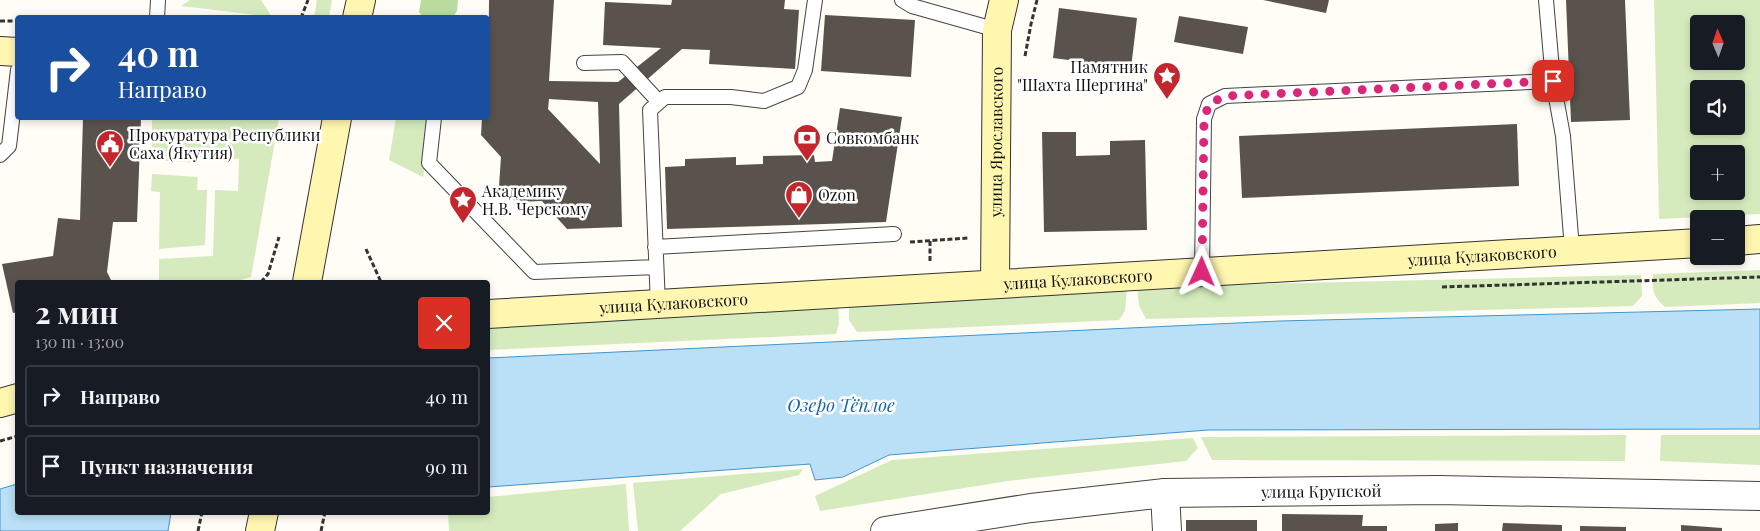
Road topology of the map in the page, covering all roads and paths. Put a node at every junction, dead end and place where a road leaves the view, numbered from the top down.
1 (158, 0) edge
2 (308, 0) edge
3 (361, 0) edge
4 (815, 0) edge
5 (902, 0) edge
6 (1004, 0) edge
7 (1537, 0) edge
8 (1546, 0) edge
9 (157, 15) edge
10 (302, 15) edge
11 (358, 15) edge
12 (0, 21) edge
13 (15, 21) edge
14 (997, 30) junction
15 (0, 51) edge
16 (15, 52) edge
17 (584, 63) dead end
18 (1553, 81) junction
19 (15, 95) edge
20 (659, 102) junction
21 (337, 120) edge
22 (434, 120) edge
23 (0, 155) edge
24 (894, 234) dead end
25 (279, 237) dead end
26 (1760, 239) edge
27 (1745, 240) edge
28 (1690, 242) edge
29 (655, 247) junction
30 (366, 249) dead end
31 (1572, 249) junction
32 (656, 267) junction
33 (1202, 272) junction
34 (263, 280) edge
35 (307, 280) edge
36 (380, 280) edge
37 (995, 284) junction
38 (658, 305) junction
39 (490, 314) edge
40 (15, 399) edge
41 (0, 403) edge
42 (15, 437) edge
43 (0, 441) edge
44 (1165, 493) junction
45 (1760, 496) edge
46 (201, 515) edge
47 (263, 515) edge
48 (324, 515) edge
49 (198, 531) edge
50 (260, 531) edge
51 (321, 531) edge
52 (885, 531) edge
53 (1167, 531) edge

1 - 9 lane
2 - 10 path
3 - 11 street
4 - 20 lane
5 - 14 lane
6 - 14 street, улица Ярославского
7 - 8 lane
8 - 18 lane
12 - 13 path
14 - 37 street, улица Ярославского
15 - 16 street
17 - 20 lane
18 - 31 lane
18 - 33 lane
19 - 23 lane
20 - 29 lane
21 - 35 street
22 - 32 lane
24 - 29 lane
25 - 34 path
26 - 27 street
28 - 31 street, улица Кулаковского
29 - 32 lane
30 - 36 path
31 - 33 street, улица Кулаковского
32 - 38 lane
33 - 37 street, улица Кулаковского
37 - 38 street, улица Кулаковского
38 - 39 street, улица Кулаковского
40 - 41 street
42 - 43 path
44 - 45 street, улица Крупской
44 - 52 street, улица Крупской
44 - 53 street
46 - 49 path
47 - 50 street
48 - 51 path

